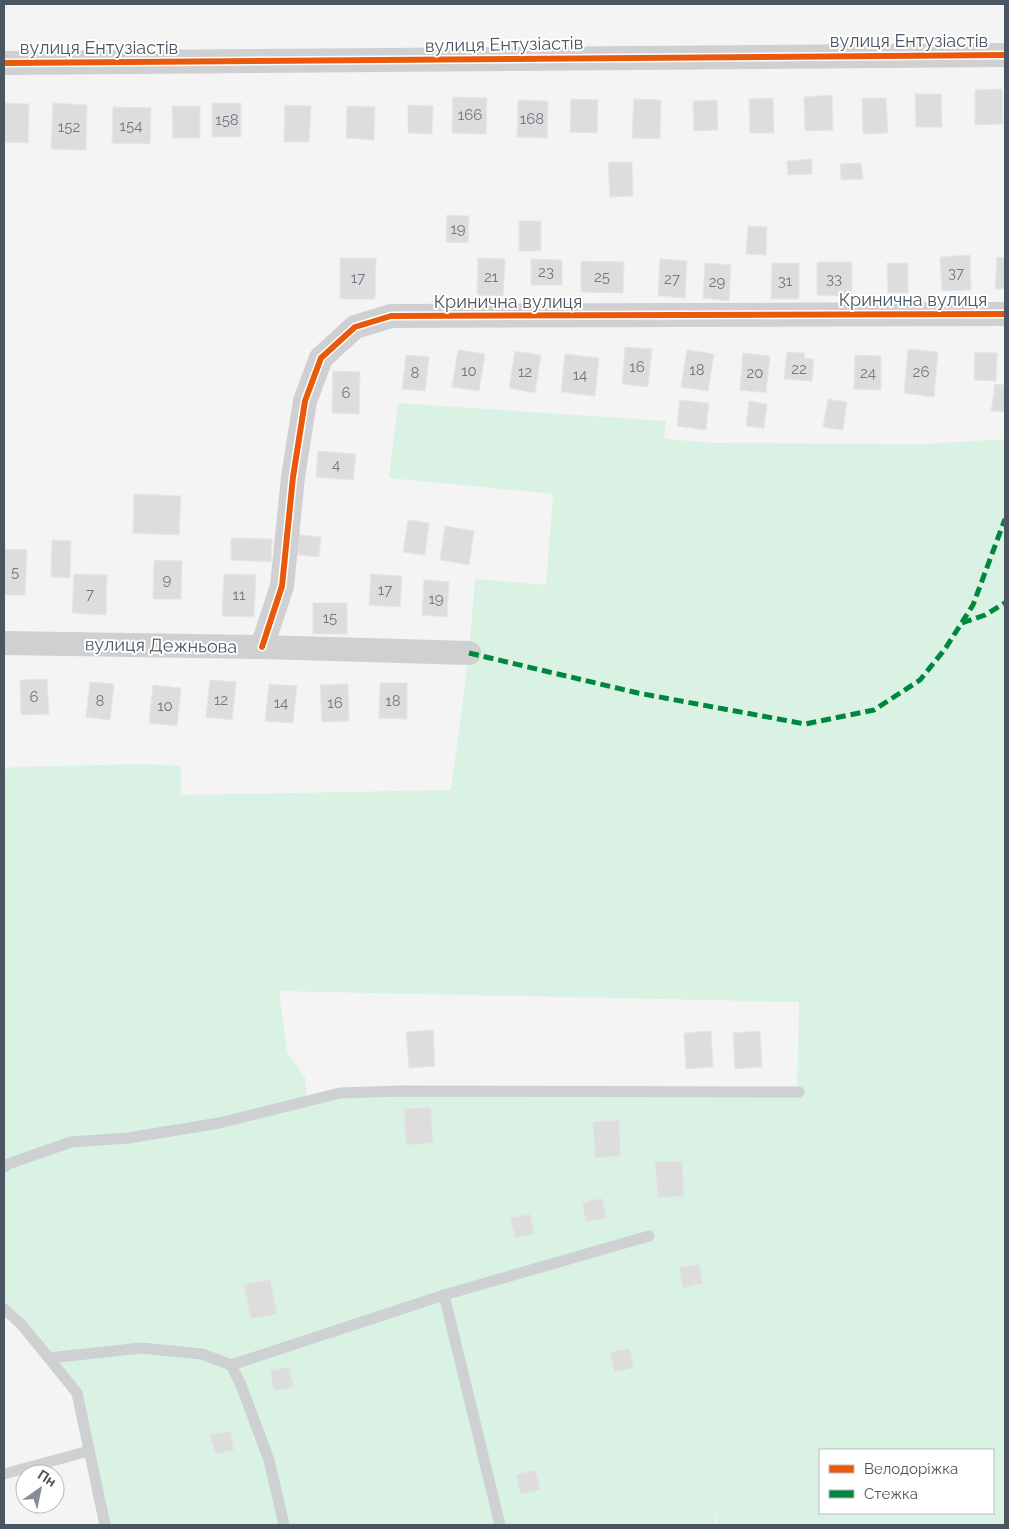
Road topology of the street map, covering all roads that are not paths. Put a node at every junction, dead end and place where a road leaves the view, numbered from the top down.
1 (1005, 55) edge
2 (4, 63) edge
3 (1005, 314) edge
4 (4, 643) edge
5 (262, 646) junction
6 (469, 652) dead end
7 (799, 1092) dead end
8 (4, 1167) edge
9 (649, 1236) dead end
10 (444, 1294) junction
11 (4, 1309) edge
12 (49, 1358) junction
13 (231, 1365) junction
14 (89, 1451) junction
15 (4, 1474) edge
16 (105, 1525) edge
17 (284, 1525) edge
18 (500, 1525) edge

1 - 2 street, вулиця Ентузіастів
3 - 5 street, Кринична вулиця
4 - 5 street, вулиця Дежньова
5 - 6 street, вулиця Дежньова
7 - 8 lane
9 - 10 lane
10 - 13 lane
10 - 18 lane
11 - 12 lane
12 - 13 lane
12 - 14 lane
13 - 17 lane
14 - 15 lane
14 - 16 lane

